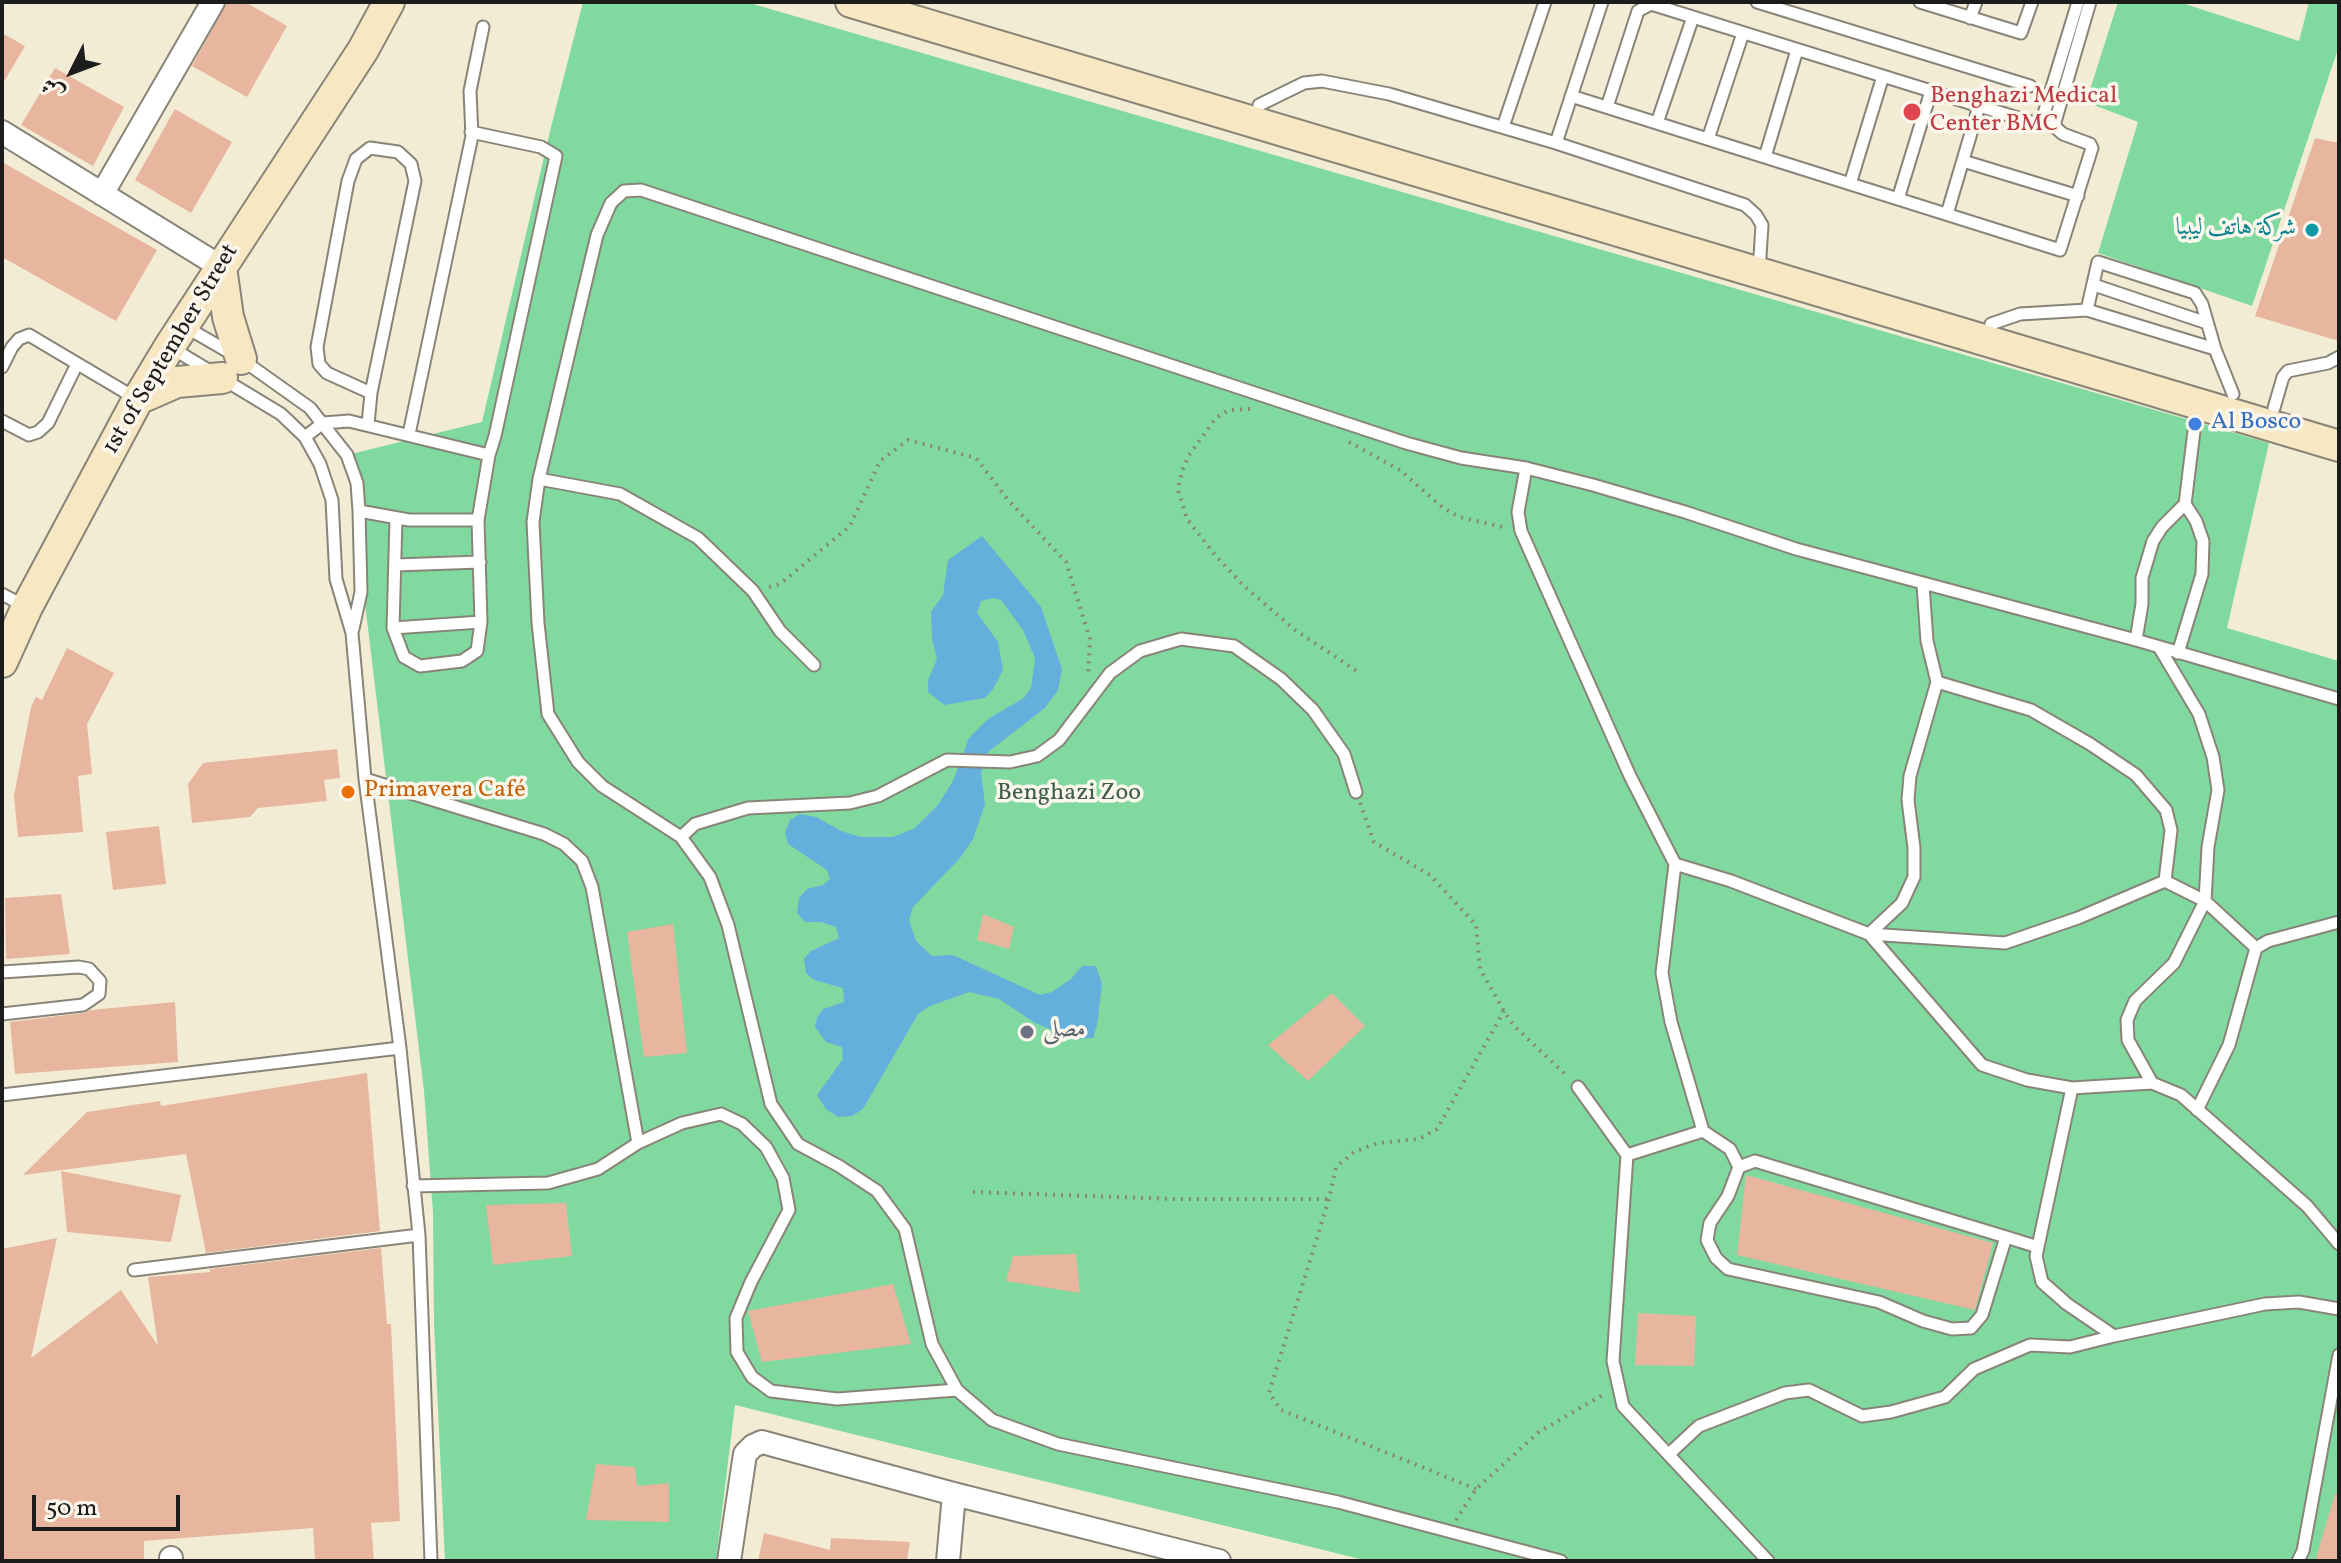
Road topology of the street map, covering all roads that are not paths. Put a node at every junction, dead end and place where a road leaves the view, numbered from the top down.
1 (213, 2) edge
2 (389, 2) edge
3 (413, 2) edge
4 (851, 2) edge
5 (1545, 2) edge
6 (1602, 2) edge
7 (1757, 2) edge
8 (1920, 2) edge
9 (1976, 2) edge
10 (2032, 2) edge
11 (2078, 2) edge
12 (2090, 2) edge
13 (901, 6) edge
14 (1693, 17) junction
15 (1970, 18) junction
16 (483, 27) dead end
17 (1743, 33) junction
18 (363, 50) junction
19 (1797, 50) junction
20 (1883, 76) junction
21 (2030, 86) dead end
22 (1931, 91) junction
23 (1571, 96) junction
24 (1259, 105) junction
25 (1979, 106) junction
26 (1607, 107) junction
27 (1657, 123) junction
28 (1503, 127) junction
29 (2, 132) edge
30 (471, 132) junction
31 (1708, 139) junction
32 (1556, 143) junction
33 (1765, 157) junction
34 (1963, 161) junction
35 (1850, 184) junction
36 (102, 194) junction
37 (2078, 196) junction
38 (1898, 199) junction
39 (1947, 214) junction
40 (1760, 262) junction
41 (221, 267) junction
42 (2094, 285) junction
43 (2087, 310) junction
44 (2207, 323) junction
45 (1991, 324) junction
46 (176, 336) junction
47 (2215, 349) junction
48 (2339, 357) edge
49 (77, 364) junction
50 (2, 367) edge
51 (232, 369) junction
52 (371, 393) junction
53 (2233, 394) junction
54 (138, 399) junction
55 (2198, 403) junction
56 (2274, 408) junction
57 (2, 421) edge
58 (323, 423) junction
59 (368, 424) junction
60 (2339, 428) edge
61 (409, 434) junction
62 (305, 437) junction
63 (2339, 446) edge
64 (489, 455) junction
65 (1526, 468) junction
66 (539, 479) junction
67 (2185, 504) junction
68 (359, 511) junction
69 (396, 518) junction
70 (478, 520) junction
71 (480, 562) junction
72 (396, 565) junction
73 (1923, 585) junction
74 (14, 600) edge
75 (481, 622) junction
76 (393, 628) junction
77 (352, 633) junction
78 (2136, 640) junction
79 (2159, 647) junction
80 (2178, 653) junction
81 (2, 662) edge
82 (814, 665) dead end
83 (1937, 682) junction
84 (2339, 699) edge
85 (365, 779) junction
86 (1356, 792) road end
87 (681, 837) junction
88 (1675, 864) junction
89 (2165, 881) junction
90 (2205, 901) junction
91 (2339, 922) edge
92 (1869, 934) junction
93 (2256, 948) junction
94 (2, 972) edge
95 (2, 1014) edge
96 (400, 1048) junction
97 (2152, 1083) junction
98 (1578, 1087) road end
99 (2072, 1088) junction
100 (2, 1095) edge
101 (2197, 1110) junction
102 (1703, 1131) junction
103 (638, 1143) junction
104 (1627, 1155) junction
105 (1739, 1167) junction
106 (413, 1186) junction
107 (419, 1235) junction
108 (2006, 1237) junction
109 (2339, 1244) edge
110 (2038, 1247) junction
111 (134, 1270) dead end
112 (2339, 1309) edge
113 (2114, 1336) junction
114 (2339, 1355) edge
115 (957, 1390) junction
116 (1669, 1454) junction
117 (954, 1494) junction
118 (431, 1561) edge
119 (729, 1561) edge
120 (948, 1561) edge
121 (1215, 1561) edge
122 (1561, 1561) edge
123 (1768, 1561) edge
124 (2298, 1561) edge

1 - 36 street
2 - 18 main road
3 - 18 main road
4 - 13 main road
5 - 28 lane
6 - 23 lane
7 - 21 lane
8 - 15 lane
9 - 15 lane
10 - 15 lane
11 - 25 lane
12 - 37 lane
13 - 24 main road
13 - 40 main road
14 - 17 lane
14 - 26 lane
14 - 27 lane
16 - 30 lane
17 - 19 lane
17 - 31 lane
18 - 41 main road, 1st of September Street
19 - 20 lane
19 - 33 lane
20 - 22 lane
20 - 35 lane
22 - 25 lane
22 - 38 lane
23 - 26 lane
23 - 32 lane
24 - 28 lane
24 - 40 main road
25 - 34 lane
26 - 27 lane
27 - 31 lane
28 - 32 lane
29 - 36 street
30 - 61 lane
30 - 64 lane
31 - 33 lane
32 - 40 lane
33 - 35 lane
34 - 37 lane
34 - 39 lane
35 - 38 lane
36 - 41 street
37 - 39 lane
38 - 39 lane
40 - 45 main road
40 - 55 main road
41 - 46 main road, 1st of September Street
41 - 51 main road
42 - 43 lane
42 - 44 lane
42 - 44 lane
43 - 45 lane
43 - 47 lane
44 - 47 lane
45 - 53 main road
46 - 51 lane
46 - 51 lane
46 - 54 main road, 1st of September Street
47 - 53 lane
48 - 56 lane
49 - 50 lane
49 - 54 lane
49 - 57 lane
51 - 54 main road
51 - 58 lane
51 - 62 lane
52 - 52 lane
52 - 59 lane
53 - 56 main road
54 - 74 main road, 1st of September Street
55 - 63 main road
55 - 67 lane
56 - 60 main road
58 - 59 lane
58 - 62 lane
58 - 68 lane
59 - 61 lane
61 - 64 lane
62 - 77 lane
64 - 70 lane
65 - 66 lane
65 - 73 lane
65 - 88 lane
66 - 82 lane
66 - 87 lane
67 - 78 lane
67 - 80 lane
68 - 69 lane
68 - 77 lane
69 - 70 lane
69 - 72 lane
70 - 71 lane
71 - 72 lane
71 - 75 lane
72 - 76 lane
73 - 78 lane
73 - 83 lane
74 - 81 main road, 1st of September Street
75 - 76 lane
75 - 76 lane
77 - 85 lane
78 - 79 lane
79 - 80 lane
79 - 90 lane
80 - 84 lane
83 - 89 lane
83 - 92 lane
85 - 96 lane
85 - 103 lane
86 - 87 lane
87 - 115 lane
88 - 92 lane
88 - 102 lane
89 - 90 lane
89 - 92 lane
90 - 93 lane
90 - 97 lane
91 - 93 lane
92 - 99 lane
93 - 101 lane
94 - 95 lane
96 - 100 lane
96 - 106 lane
97 - 99 lane
97 - 101 lane
98 - 104 lane
99 - 110 lane
101 - 109 lane
102 - 104 lane
102 - 105 lane
103 - 106 lane
103 - 115 lane
104 - 116 lane
105 - 108 lane
105 - 108 lane
106 - 107 lane
107 - 111 lane
107 - 118 lane
108 - 110 lane
110 - 113 lane
112 - 113 lane
113 - 116 lane
114 - 124 lane
115 - 122 lane
116 - 123 lane
117 - 119 street
117 - 120 street
117 - 121 street

